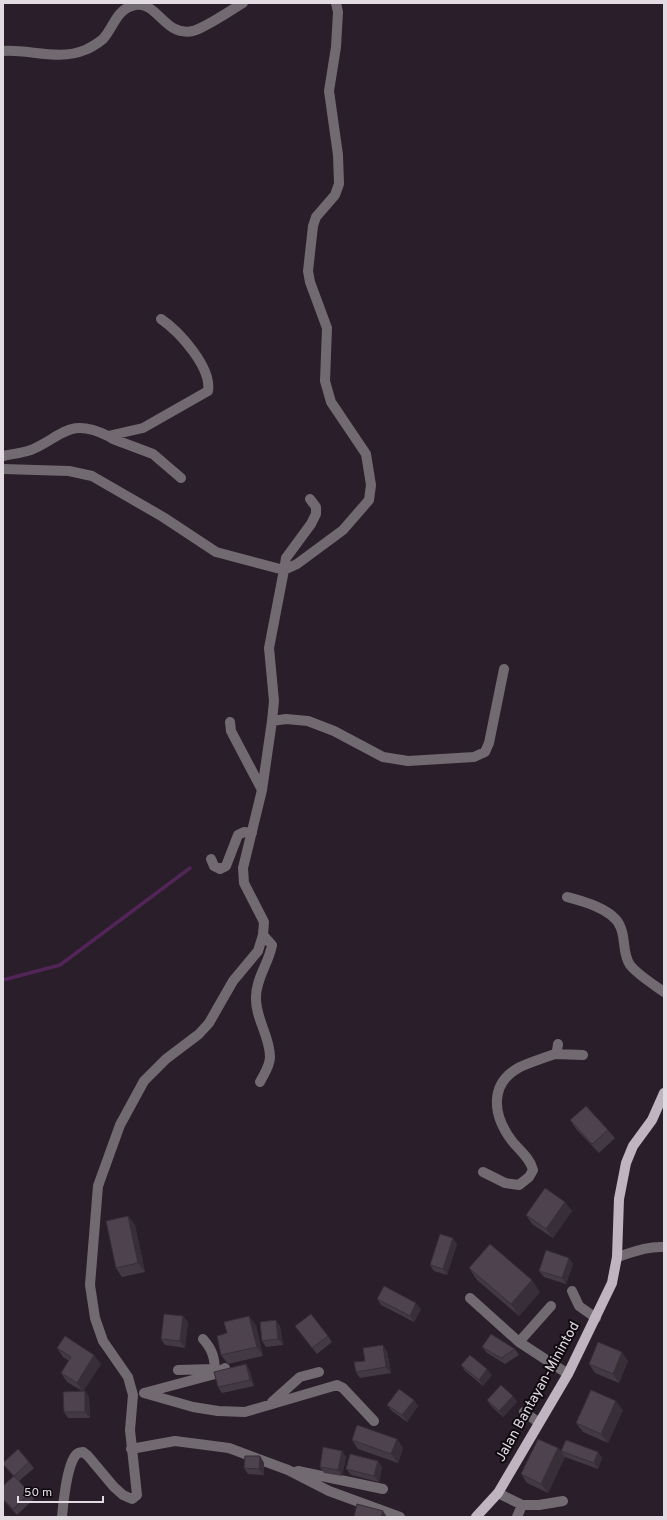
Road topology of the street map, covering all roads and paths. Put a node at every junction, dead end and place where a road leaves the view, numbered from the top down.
1 (243, 3) edge
2 (336, 3) edge
3 (3, 51) edge
4 (161, 319) dead end
5 (108, 436) junction
6 (3, 456) edge
7 (3, 469) edge
8 (181, 478) dead end
9 (310, 499) dead end
10 (284, 570) junction
11 (504, 669) dead end
12 (272, 721) junction
13 (230, 722) dead end
14 (262, 790) junction
15 (252, 833) junction
16 (211, 859) dead end
17 (567, 897) dead end
18 (263, 935) junction
19 (664, 992) edge
20 (558, 1044) dead end
21 (555, 1054) junction
22 (583, 1054) dead end
23 (260, 1082) dead end
24 (664, 1093) edge
25 (483, 1172) dead end
26 (664, 1247) edge
27 (617, 1257) junction
28 (572, 1291) dead end
29 (470, 1298) dead end
30 (551, 1306) dead end
31 (596, 1318) junction
32 (203, 1339) dead end
33 (519, 1342) junction
34 (225, 1368) edge
35 (178, 1370) dead end
36 (215, 1371) junction
37 (319, 1372) dead end
38 (568, 1374) junction
39 (144, 1393) junction
40 (133, 1395) junction
41 (267, 1405) junction
42 (524, 1412) dead end
43 (374, 1421) dead end
44 (538, 1422) junction
45 (131, 1449) junction
46 (288, 1470) junction
47 (383, 1488) dead end
48 (498, 1493) junction
49 (563, 1500) dead end
50 (522, 1505) junction
51 (62, 1517) edge
52 (400, 1517) edge
53 (476, 1517) edge
54 (517, 1517) edge

1 - 3 street
2 - 10 street
4 - 5 street
5 - 6 street
5 - 8 street
7 - 10 street
9 - 10 street
10 - 12 street
11 - 12 street
12 - 14 street
13 - 14 street
14 - 15 street
15 - 16 street
15 - 18 street
17 - 19 street
18 - 23 street
18 - 40 street
20 - 21 street
21 - 22 street
21 - 25 street
24 - 27 main road, Jalan Bantayan-Minintod
26 - 27 street
27 - 31 main road, Jalan Bantayan-Minintod
28 - 31 street
29 - 33 street
30 - 33 street
31 - 38 main road, Jalan Bantayan-Minintod
32 - 36 street
33 - 38 street
34 - 36 street
35 - 36 street
36 - 39 street
37 - 41 street
38 - 44 main road, Jalan Bantayan-Minintod
39 - 40 street
39 - 41 street
40 - 45 street
41 - 43 street
42 - 44 street
44 - 48 main road, Jalan Bantayan-Minintod
45 - 46 street
45 - 51 street
46 - 47 street
46 - 52 street
48 - 50 street
48 - 53 main road, Jalan Bantayan-Minintod
49 - 50 street
50 - 54 street

